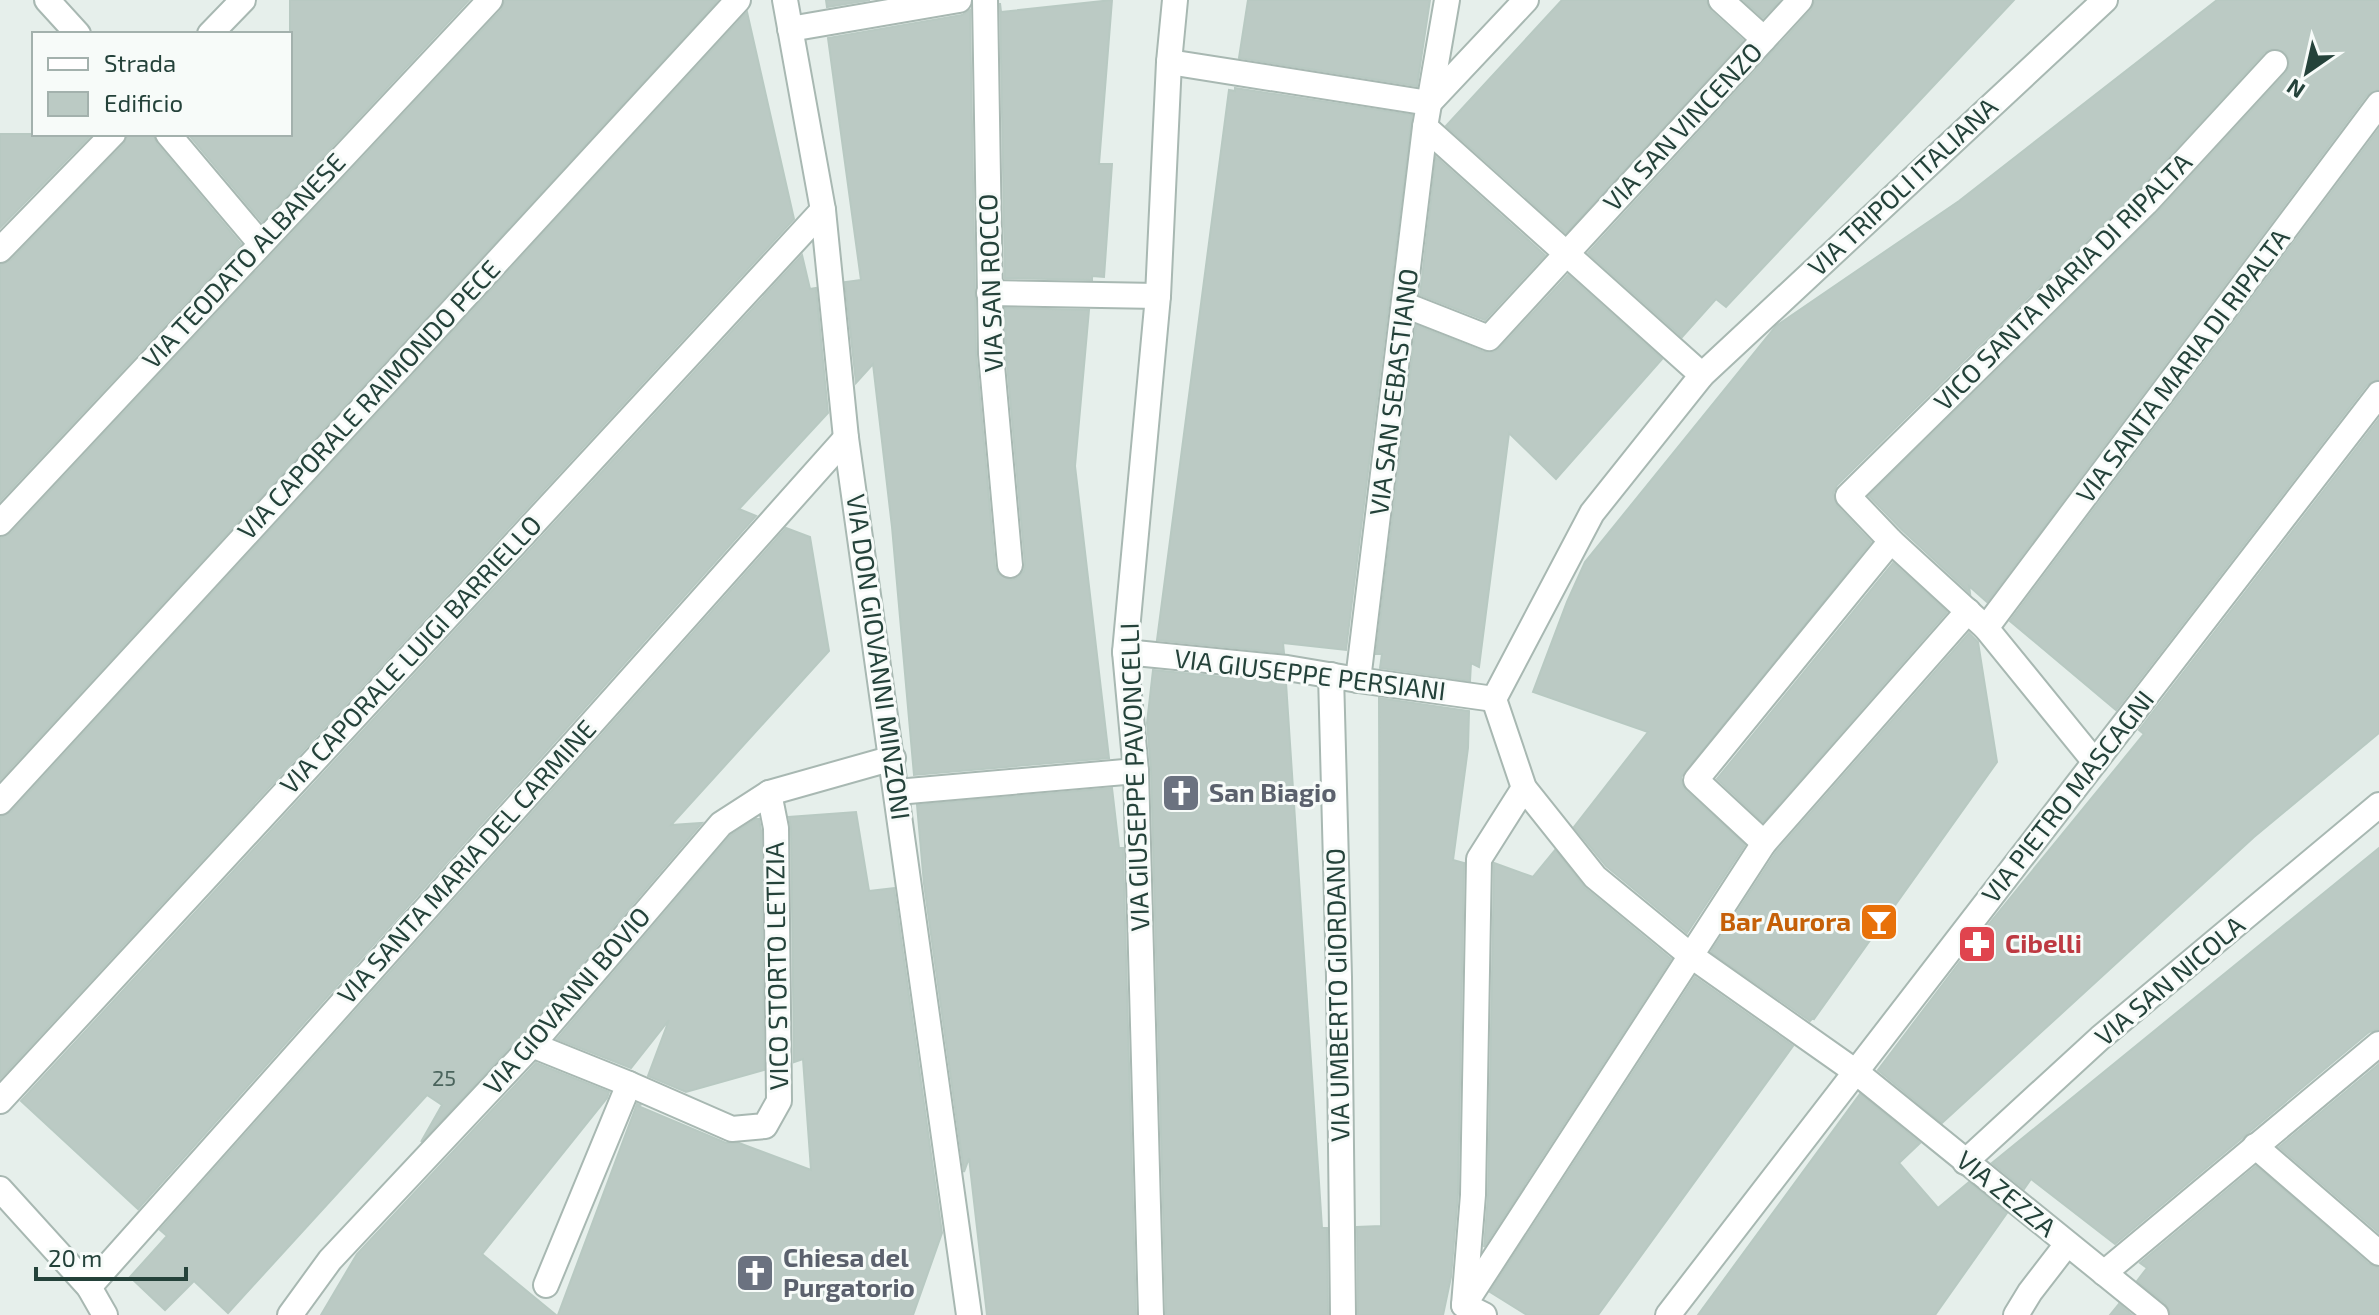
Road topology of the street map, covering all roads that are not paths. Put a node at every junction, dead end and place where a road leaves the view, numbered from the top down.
1 (47, 0) edge
2 (243, 0) edge
3 (490, 0) edge
4 (738, 0) edge
5 (785, 0) edge
6 (959, 0) edge
7 (985, 0) edge
8 (1175, 0) edge
9 (1447, 0) edge
10 (1526, 0) edge
11 (1721, 0) edge
12 (1800, 0) edge
13 (2105, 0) edge
14 (790, 29) junction
15 (76, 32) edge
16 (212, 32) edge
17 (1764, 39) junction
18 (1169, 62) junction
19 (2275, 63) dead end
20 (2379, 104) edge
21 (1427, 115) junction
22 (111, 136) edge
23 (170, 136) edge
24 (823, 210) junction
25 (260, 243) junction
26 (0, 250) edge
27 (1566, 255) junction
28 (989, 293) junction
29 (1158, 296) junction
30 (1405, 305) junction
31 (1702, 375) junction
32 (2379, 394) edge
33 (846, 438) junction
34 (0, 523) edge
35 (1891, 541) junction
36 (1010, 565) dead end
37 (1968, 611) junction
38 (1986, 628) junction
39 (1125, 652) junction
40 (1331, 675) junction
41 (1358, 680) junction
42 (1494, 699) junction
43 (893, 758) junction
44 (2095, 762) junction
45 (1136, 771) junction
46 (1524, 788) junction
47 (897, 792) junction
48 (769, 793) junction
49 (0, 802) edge
50 (2379, 805) edge
51 (1764, 843) junction
52 (1690, 955) junction
53 (2379, 1044) edge
54 (532, 1045) junction
55 (1856, 1072) junction
56 (629, 1084) junction
57 (0, 1101) edge
58 (2255, 1146) junction
59 (1965, 1162) junction
60 (0, 1189) edge
61 (2067, 1244) junction
62 (2379, 1253) edge
63 (2104, 1273) junction
64 (546, 1285) dead end
65 (89, 1287) junction
66 (1474, 1310) edge
67 (105, 1315) edge
68 (290, 1315) edge
69 (969, 1315) edge
70 (1151, 1315) edge
71 (1343, 1315) edge
72 (1668, 1315) edge
73 (2016, 1315) edge
74 (2156, 1315) edge

1 - 15 street
2 - 16 street
3 - 25 street, VIA TEODATO ALBANESE
4 - 49 street, VIA CAPORALE RAIMONDO PECE
5 - 14 street, VIA DON GIOVANNI MINZONI
6 - 14 street
7 - 28 street, VIA SAN ROCCO
8 - 18 street, VIA GIUSEPPE PAVONCELLI
9 - 21 street, VIA SAN SEBASTIANO
10 - 21 street
11 - 17 street
12 - 17 street, VIA SAN VINCENZO
13 - 31 street, VIA TRIPOLI ITALIANA
14 - 24 street, VIA DON GIOVANNI MINZONI
17 - 27 street, VIA SAN VINCENZO
18 - 21 street
18 - 29 street, VIA GIUSEPPE PAVONCELLI
19 - 35 street, VICO SANTA MARIA DI RIPALTA
20 - 38 street, VIA SANTA MARIA DI RIPALTA
21 - 27 street
21 - 30 street, VIA SAN SEBASTIANO
22 - 26 street
23 - 25 street
24 - 33 street, VIA DON GIOVANNI MINZONI
24 - 57 street, VIA CAPORALE LUIGI BARRIELLO
25 - 34 street, VIA TEODATO ALBANESE
27 - 30 street, VIA SAN VINCENZO
27 - 31 street
28 - 29 street
28 - 36 street, VIA SAN ROCCO
29 - 39 street, VIA GIUSEPPE PAVONCELLI
30 - 41 street, VIA SAN SEBASTIANO
31 - 42 street, VIA TRIPOLI ITALIANA
32 - 44 street, VIA PIETRO MASCAGNI
33 - 43 street, VIA DON GIOVANNI MINZONI
33 - 65 street, VIA SANTA MARIA DEL CARMINE
35 - 37 street
35 - 51 street
37 - 38 street
37 - 51 street
38 - 44 street
39 - 40 street, VIA GIUSEPPE PERSIANI
39 - 45 street, VIA GIUSEPPE PAVONCELLI
40 - 41 street, VIA GIUSEPPE PERSIANI
40 - 71 street, VIA UMBERTO GIORDANO
41 - 42 street, VIA GIUSEPPE PERSIANI
42 - 46 street, VIA ZEZZA
43 - 47 street, VIA DON GIOVANNI MINZONI
43 - 48 street, VIA GIOVANNI BOVIO
44 - 55 street, VIA PIETRO MASCAGNI
45 - 47 street
45 - 70 street, VIA GIUSEPPE PAVONCELLI
46 - 52 street, VIA ZEZZA
46 - 66 street
47 - 69 street, VIA DON GIOVANNI MINZONI
48 - 54 street, VIA GIOVANNI BOVIO
48 - 56 street, VICO STORTO LETIZIA
50 - 59 street, VIA SAN NICOLA
51 - 52 street
52 - 55 street, VIA ZEZZA
52 - 66 street
53 - 58 street
54 - 56 street, VICO STORTO LETIZIA
54 - 68 street, VIA GIOVANNI BOVIO
55 - 59 street, VIA ZEZZA
55 - 72 street, VIA PIETRO MASCAGNI
56 - 64 street
58 - 62 street
58 - 63 street
59 - 61 street, VIA ZEZZA
60 - 65 street
61 - 63 street, VIA ZEZZA
61 - 73 street
63 - 74 street, VIA ZEZZA
65 - 67 street

